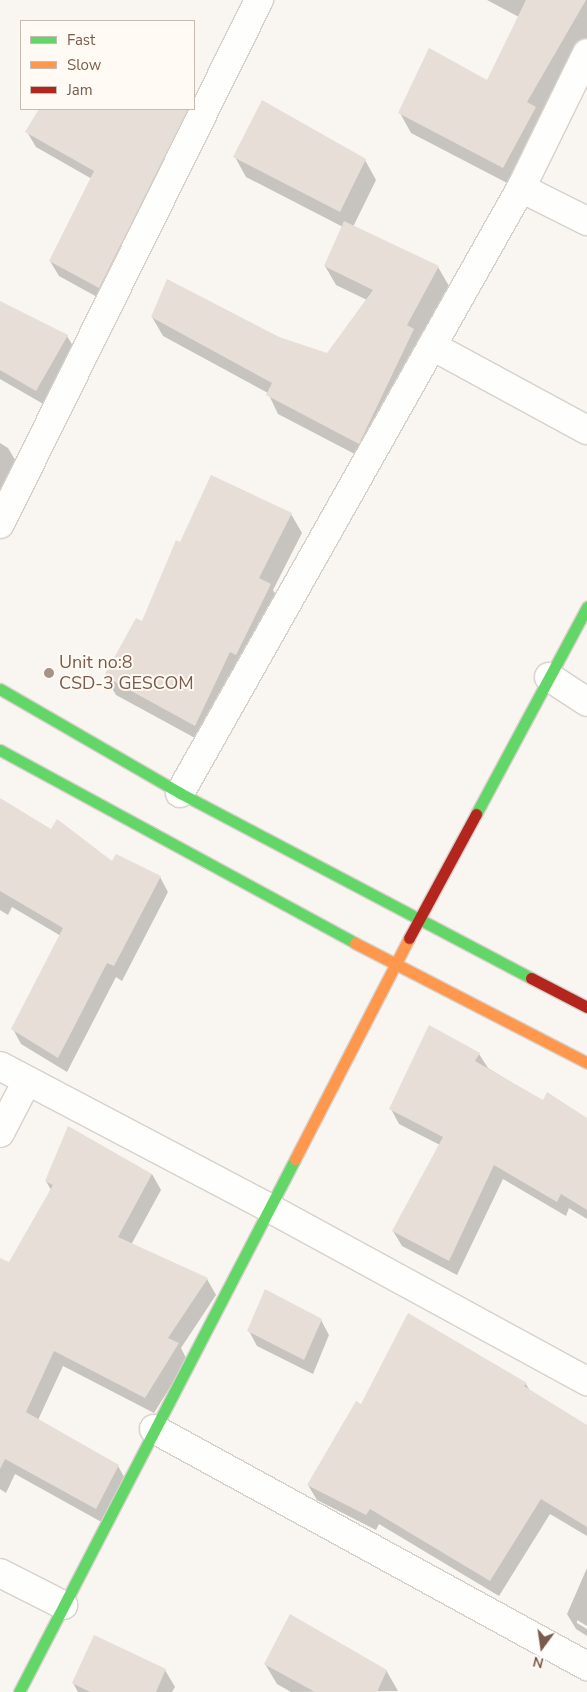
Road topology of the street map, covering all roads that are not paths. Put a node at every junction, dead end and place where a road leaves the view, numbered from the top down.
1 (259, 0) edge
2 (587, 54) edge
3 (520, 188) junction
4 (587, 221) edge
5 (432, 346) junction
6 (587, 430) edge
7 (0, 524) edge
8 (587, 607) edge
9 (549, 677) junction
10 (0, 689) edge
11 (587, 702) edge
12 (0, 750) edge
13 (180, 793) junction
14 (419, 920) junction
15 (395, 965) junction
16 (587, 1007) edge
17 (587, 1063) edge
18 (0, 1066) edge
19 (28, 1081) junction
20 (0, 1133) edge
21 (271, 1209) junction
22 (587, 1381) edge
23 (154, 1429) junction
24 (0, 1573) edge
25 (63, 1605) junction
26 (587, 1666) edge
27 (19, 1692) edge

1 - 7 street
2 - 3 street
3 - 4 street
3 - 5 street
5 - 6 street
5 - 13 street
8 - 9 street
9 - 11 street
9 - 14 street
10 - 13 street
12 - 15 street
13 - 14 street
14 - 15 street
14 - 16 street
15 - 17 street
15 - 21 street
18 - 19 street
19 - 20 street
19 - 21 street
21 - 22 street
21 - 23 street
23 - 25 street
23 - 26 street
24 - 25 street
25 - 27 street

